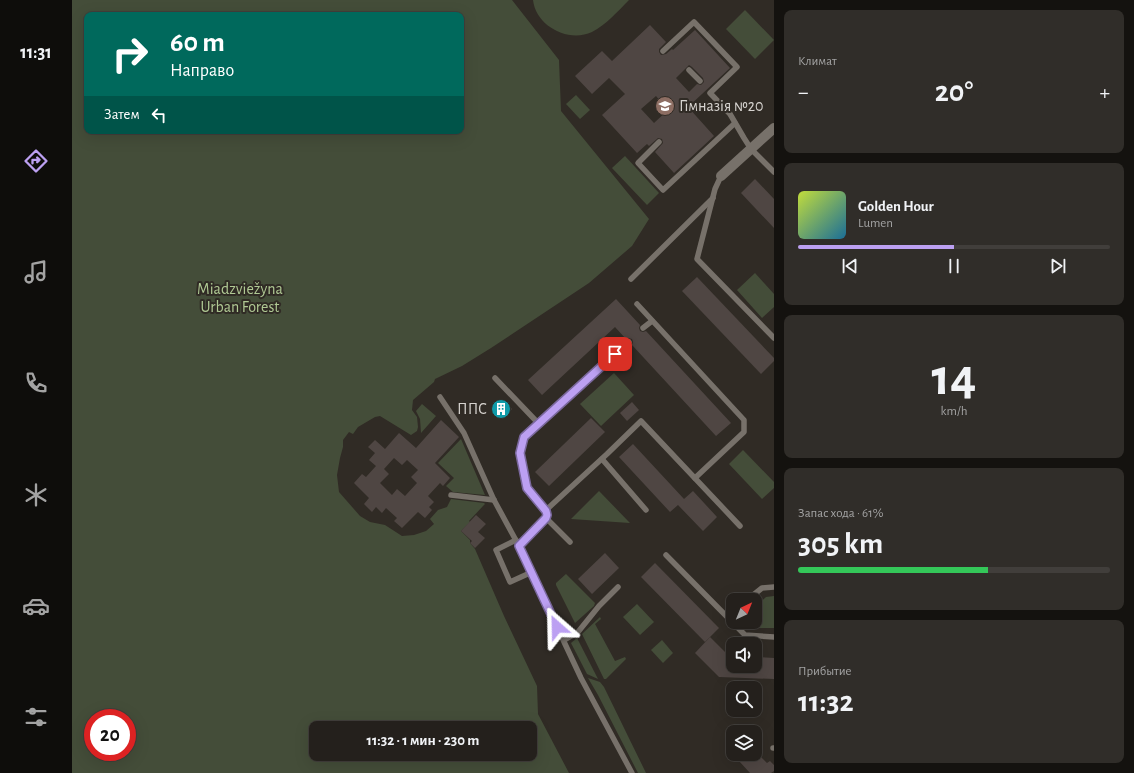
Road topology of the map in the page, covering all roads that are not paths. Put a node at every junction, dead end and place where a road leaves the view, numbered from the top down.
1 (663, 51) dead end
2 (689, 70) dead end
3 (700, 81) dead end
4 (735, 123) junction
5 (774, 128) edge
6 (659, 142) dead end
7 (751, 148) junction
8 (774, 172) edge
9 (721, 176) joint
10 (713, 198) junction
11 (631, 279) dead end
12 (637, 304) dead end
13 (652, 321) junction
14 (644, 328) dead end
15 (774, 338) edge
16 (629, 342) dead end
17 (495, 378) dead end
18 (440, 397) dead end
19 (539, 424) junction
20 (602, 459) junction
21 (695, 478) junction
22 (451, 495) dead end
23 (494, 500) junction
24 (646, 510) dead end
25 (546, 511) junction
26 (546, 518) junction
27 (740, 526) dead end
28 (516, 540) junction
29 (570, 542) dead end
30 (519, 546) junction
31 (666, 555) dead end
32 (532, 572) junction
33 (774, 587) edge
34 (618, 588) dead end
35 (756, 593) edge
36 (726, 616) edge
37 (739, 629) edge
38 (774, 637) edge
39 (564, 640) junction
40 (632, 773) edge

1 - 4 lane
2 - 3 lane
4 - 6 lane
4 - 7 lane
5 - 7 street
7 - 8 lane
7 - 9 street
9 - 10 lane
10 - 11 lane
10 - 15 lane
12 - 13 lane
13 - 14 lane
13 - 21 lane
16 - 19 lane
17 - 19 lane
18 - 23 lane
19 - 25 lane
20 - 21 lane
20 - 24 lane
20 - 25 lane
21 - 27 lane
22 - 23 lane
23 - 28 lane
25 - 26 lane
26 - 29 lane
26 - 30 lane
28 - 30 lane
28 - 32 lane
30 - 32 lane
31 - 36 lane
32 - 39 lane
33 - 35 lane
34 - 39 lane
37 - 38 lane
39 - 40 lane

